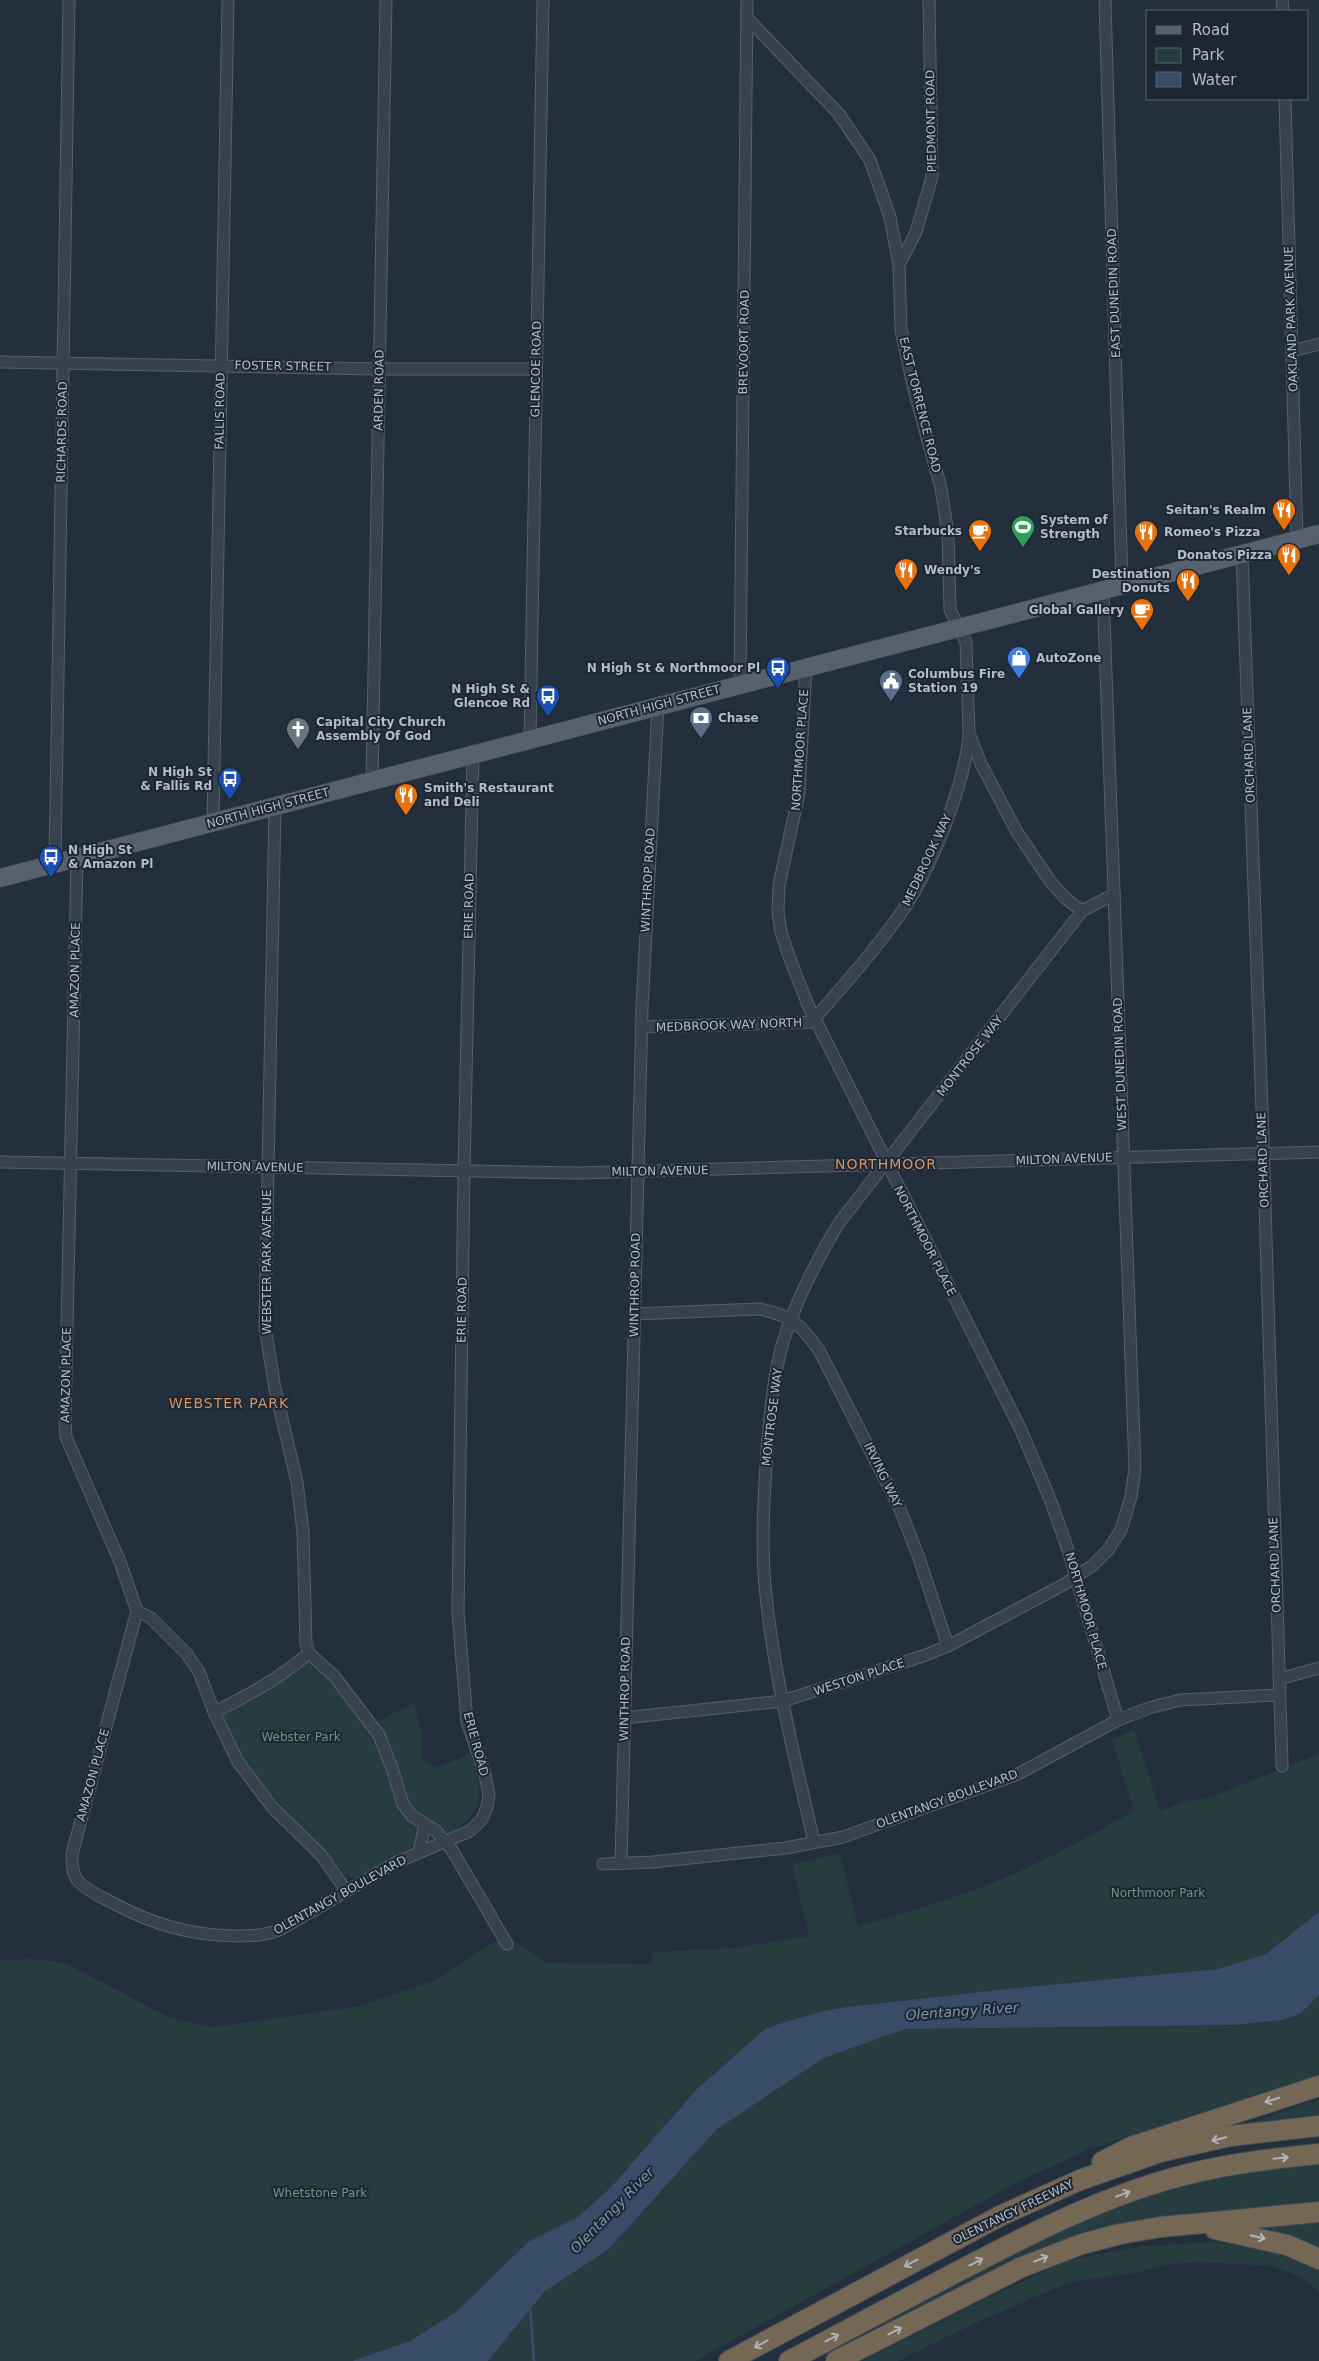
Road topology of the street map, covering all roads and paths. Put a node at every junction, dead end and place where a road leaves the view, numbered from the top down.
1 (69, 0) edge
2 (228, 0) edge
3 (386, 0) edge
4 (543, 0) edge
5 (747, 0) edge
6 (928, 0) edge
7 (1106, 0) edge
8 (748, 19) junction
9 (1285, 100) edge
10 (899, 265) junction
11 (1319, 344) edge
12 (1292, 351) junction
13 (0, 362) edge
14 (63, 363) junction
15 (221, 366) junction
16 (379, 369) junction
17 (536, 369) junction
18 (1319, 534) edge
19 (1297, 539) junction
20 (1242, 554) junction
21 (1122, 585) junction
22 (1103, 590) junction
23 (960, 628) junction
24 (806, 667) junction
25 (740, 684) junction
26 (658, 706) junction
27 (970, 733) junction
28 (530, 739) junction
29 (473, 754) junction
30 (372, 781) junction
31 (275, 806) junction
32 (213, 822) junction
33 (76, 858) junction
34 (55, 864) junction
35 (0, 878) edge
36 (1114, 894) junction
37 (1082, 911) junction
38 (816, 1020) junction
39 (641, 1027) junction
40 (1319, 1152) edge
41 (1263, 1153) junction
42 (1124, 1157) junction
43 (0, 1162) edge
44 (70, 1163) junction
45 (886, 1164) junction
46 (267, 1167) junction
47 (464, 1171) junction
48 (637, 1171) junction
49 (634, 1314) junction
50 (791, 1318) junction
51 (1076, 1577) junction
52 (137, 1611) junction
53 (948, 1646) junction
54 (309, 1653) junction
55 (1319, 1668) edge
56 (1279, 1679) junction
57 (1279, 1695) junction
58 (783, 1701) junction
59 (214, 1712) junction
60 (624, 1718) junction
61 (1118, 1720) junction
62 (1282, 1766) dead end
63 (425, 1825) junction
64 (445, 1841) junction
65 (814, 1842) junction
66 (419, 1851) junction
67 (603, 1864) dead end
68 (621, 1864) junction
69 (346, 1890) junction
70 (90, 1891) joint
71 (507, 1944) dead end
72 (1319, 2086) edge
73 (1319, 2126) edge
74 (1319, 2154) edge
75 (1080, 2180) junction
76 (1319, 2212) edge
77 (1193, 2225) junction
78 (1319, 2260) edge
79 (729, 2361) edge
80 (789, 2361) edge
81 (836, 2361) edge

1 - 14 street, RICHARDS ROAD
2 - 15 street, FALLIS ROAD
3 - 16 street, ARDEN ROAD
4 - 17 street, GLENCOE ROAD
5 - 8 street, BREVOORT ROAD
6 - 10 street, PIEDMONT ROAD
7 - 21 street, EAST DUNEDIN ROAD
8 - 10 street, EAST TORRENCE ROAD
8 - 25 street, BREVOORT ROAD
9 - 12 street, OAKLAND PARK AVENUE
10 - 23 street, EAST TORRENCE ROAD
11 - 12 street
12 - 19 street, OAKLAND PARK AVENUE
13 - 14 street, FOSTER STREET
14 - 15 street, FOSTER STREET
14 - 34 street, RICHARDS ROAD
15 - 16 street, FOSTER STREET
15 - 32 street, FALLIS ROAD
16 - 17 street, FOSTER STREET
16 - 30 street, ARDEN ROAD
17 - 28 street, GLENCOE ROAD
18 - 19 main road, NORTH HIGH STREET
19 - 20 main road, NORTH HIGH STREET
20 - 21 main road, NORTH HIGH STREET
20 - 41 street, ORCHARD LANE
21 - 22 main road, NORTH HIGH STREET
22 - 23 main road, NORTH HIGH STREET
22 - 36 street, WEST DUNEDIN ROAD
23 - 24 main road, NORTH HIGH STREET
23 - 27 street, EAST TORRENCE ROAD
24 - 25 main road, NORTH HIGH STREET
24 - 38 street, NORTHMOOR PLACE
25 - 26 main road, NORTH HIGH STREET
26 - 28 main road, NORTH HIGH STREET
26 - 39 street, WINTHROP ROAD
27 - 37 street
27 - 38 street, MEDBROOK WAY
28 - 29 main road, NORTH HIGH STREET
29 - 30 main road, NORTH HIGH STREET
29 - 47 street, ERIE ROAD
30 - 31 main road, NORTH HIGH STREET
31 - 32 main road, NORTH HIGH STREET
31 - 46 street, WEBSTER PARK AVENUE
32 - 33 main road, NORTH HIGH STREET
33 - 34 main road, NORTH HIGH STREET
33 - 44 street, AMAZON PLACE
34 - 35 main road, NORTH HIGH STREET
36 - 37 street, MONTROSE WAY
36 - 42 street, WEST DUNEDIN ROAD
37 - 45 street, MONTROSE WAY
38 - 39 street, MEDBROOK WAY NORTH
38 - 45 street, NORTHMOOR PLACE
39 - 48 street, WINTHROP ROAD
40 - 41 street, MILTON AVENUE
41 - 42 street, MILTON AVENUE
41 - 56 street, ORCHARD LANE
42 - 45 street, MILTON AVENUE
42 - 51 street, WEST DUNEDIN ROAD
43 - 44 street, MILTON AVENUE
44 - 46 street, MILTON AVENUE
44 - 52 street, AMAZON PLACE
45 - 48 street, MILTON AVENUE
45 - 50 street, MONTROSE WAY
45 - 51 street, NORTHMOOR PLACE
46 - 47 street, MILTON AVENUE
46 - 54 street, WEBSTER PARK AVENUE
47 - 48 street, MILTON AVENUE
47 - 64 street, ERIE ROAD
48 - 49 street, WINTHROP ROAD
49 - 50 street
49 - 60 street, WINTHROP ROAD
50 - 53 street, IRVING WAY
50 - 58 street, MONTROSE WAY
51 - 53 street, WESTON PLACE
51 - 61 street, NORTHMOOR PLACE
52 - 59 street
52 - 70 street, AMAZON PLACE
53 - 58 street, WESTON PLACE
54 - 59 street
54 - 63 street
55 - 56 street
56 - 57 street, ORCHARD LANE
57 - 61 street, OLENTANGY BOULEVARD
57 - 62 street, ORCHARD LANE
58 - 60 street, WESTON PLACE
58 - 65 street, MONTROSE WAY
59 - 69 street
60 - 68 street, WINTHROP ROAD
61 - 65 street, OLENTANGY BOULEVARD
63 - 64 street
63 - 66 street
64 - 66 street, OLENTANGY BOULEVARD
64 - 71 street
65 - 68 street, OLENTANGY BOULEVARD
66 - 69 street, OLENTANGY BOULEVARD
67 - 68 street, OLENTANGY BOULEVARD
69 - 70 street, OLENTANGY BOULEVARD
72 -> 75 highway
73 -> 75 highway, OLENTANGY FREEWAY
80 -> 74 highway
75 -> 79 highway, OLENTANGY FREEWAY
76 - 77 highway
77 -> 78 highway
81 -> 77 highway

